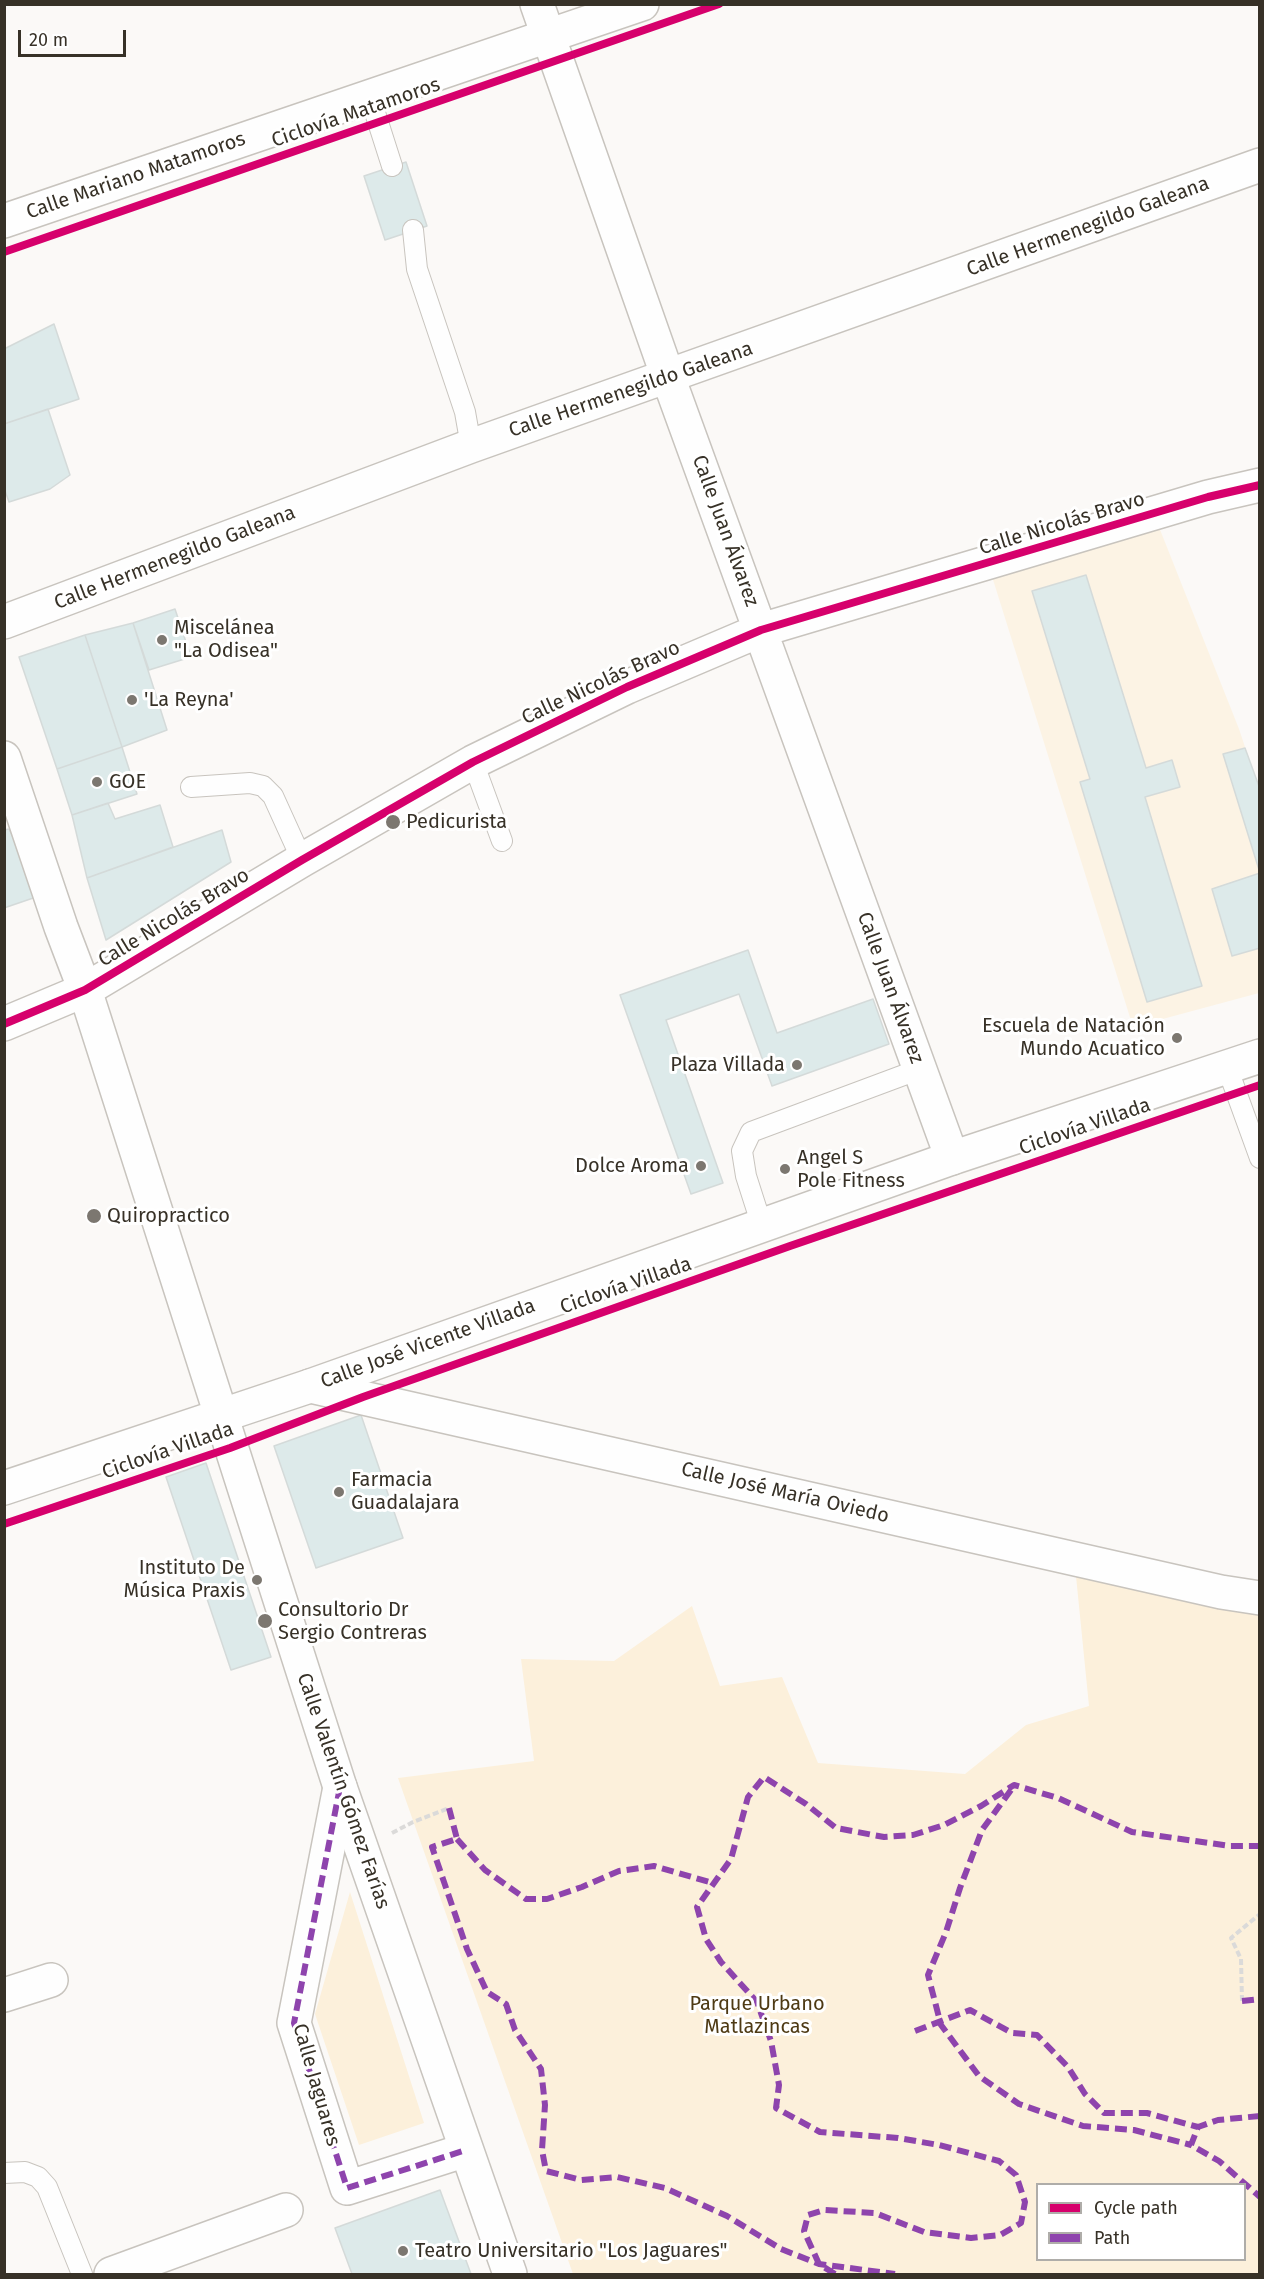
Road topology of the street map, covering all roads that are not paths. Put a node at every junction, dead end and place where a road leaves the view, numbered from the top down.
1 (537, 4) edge
2 (642, 4) edge
3 (548, 37) junction
4 (370, 97) junction
5 (1260, 165) edge
6 (392, 166) dead end
7 (4, 221) edge
8 (413, 230) dead end
9 (668, 377) junction
10 (471, 446) junction
11 (1260, 485) edge
12 (4, 622) edge
13 (761, 630) junction
14 (4, 758) edge
15 (473, 762) junction
16 (191, 787) dead end
17 (502, 841) dead end
18 (302, 860) junction
19 (85, 990) junction
20 (4, 1024) edge
21 (1260, 1056) edge
22 (1227, 1067) junction
23 (920, 1070) junction
24 (952, 1158) junction
25 (1260, 1158) edge
26 (762, 1226) junction
27 (310, 1386) junction
28 (220, 1417) junction
29 (4, 1488) edge
30 (1260, 1598) edge
31 (340, 1787) junction
32 (51, 1980) dead end
33 (4, 1995) edge
34 (466, 2150) junction
35 (4, 2173) edge
36 (286, 2210) dead end
37 (82, 2274) edge
38 (111, 2274) edge
39 (510, 2274) edge

1 - 3 street, Calle Juan Álvarez
2 - 3 street, Calle Mariano Matamoros
3 - 4 street, Calle Mariano Matamoros
3 - 9 street, Calle Juan Álvarez
4 - 6 lane
4 - 7 street, Calle Mariano Matamoros
5 - 9 street, Calle Hermenegildo Galeana
8 - 10 lane
9 - 10 street, Calle Hermenegildo Galeana
9 - 13 street, Calle Juan Álvarez
10 - 12 street, Calle Hermenegildo Galeana
11 - 13 street, Calle Nicolás Bravo
13 - 15 street, Calle Nicolás Bravo
13 - 23 street, Calle Juan Álvarez
14 - 19 street, Calle Valentín Gómez Farías
15 - 17 lane
15 - 18 street, Calle Nicolás Bravo
16 - 18 lane
18 - 19 street, Calle Nicolás Bravo
19 - 20 street, Calle Nicolás Bravo
19 - 28 street, Calle Valentín Gómez Farías
21 - 22 street, Calle José Vicente Villada
22 - 24 street, Calle José Vicente Villada
22 - 25 lane
23 - 24 street, Calle Juan Álvarez
23 - 26 lane
24 - 26 street, Calle José Vicente Villada
26 - 27 street, Calle José Vicente Villada
27 - 28 street, Calle José Vicente Villada
27 - 30 street, Calle José María Oviedo
28 - 29 street, Calle José Vicente Villada
28 - 31 street, Calle Valentín Gómez Farías
31 - 34 street, Calle Valentín Gómez Farías
31 - 34 street, Calle Jaguares
32 - 33 street
34 - 39 street, Calle Valentín Gómez Farías
35 - 37 lane
36 - 38 street

